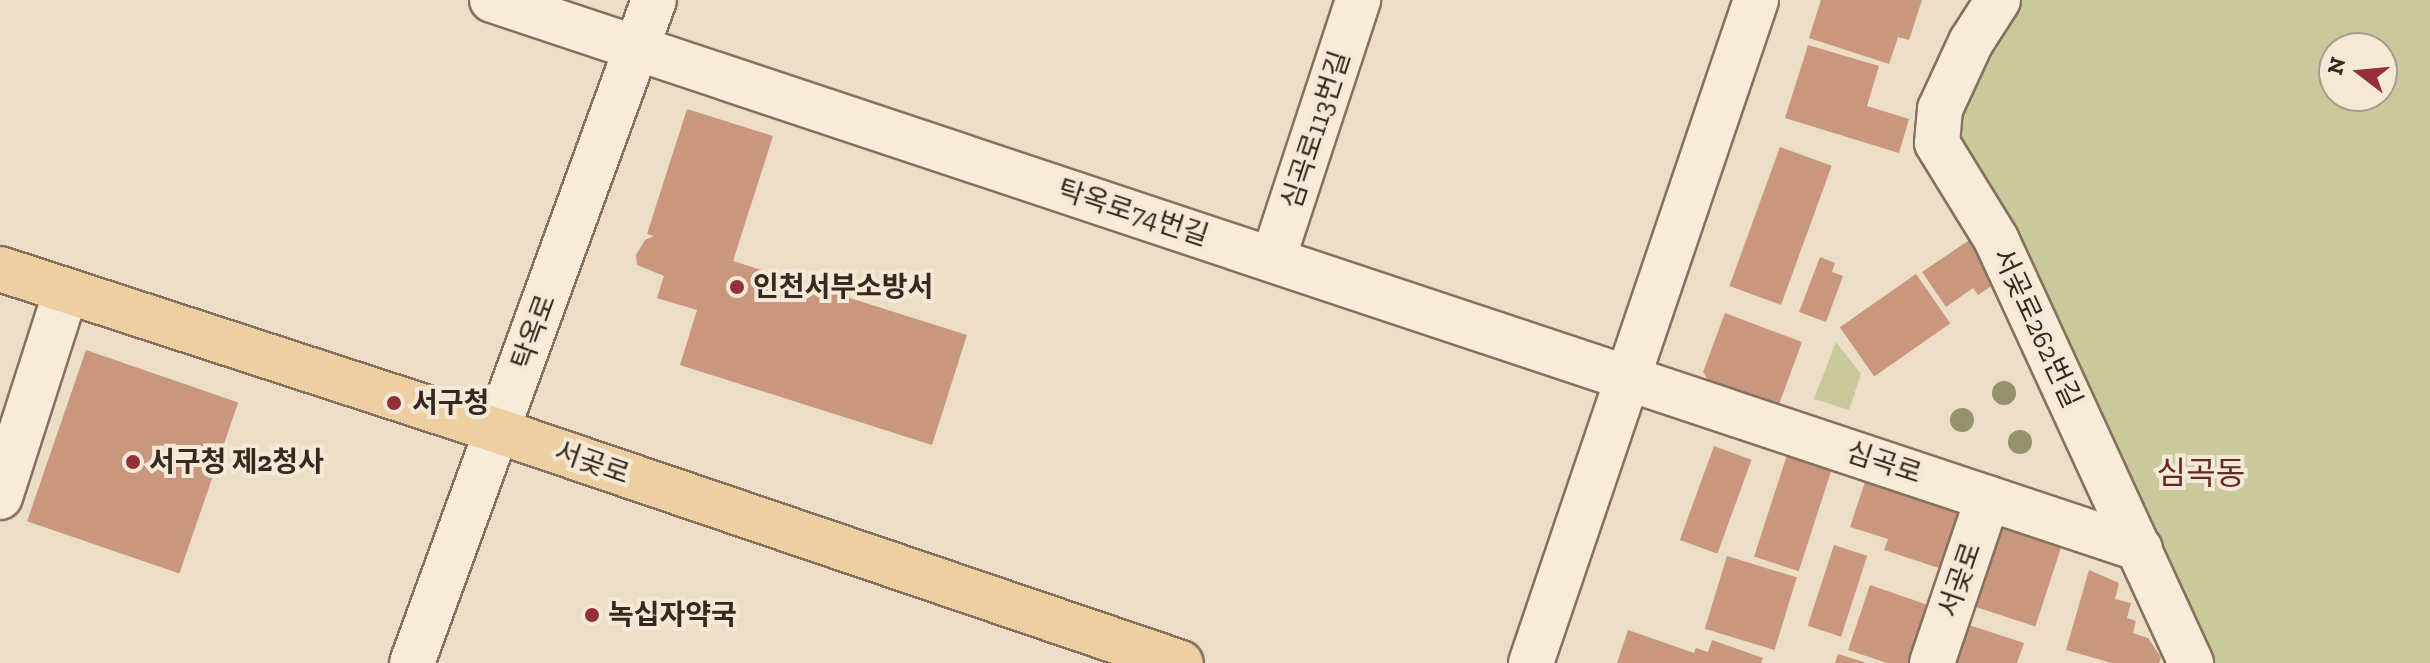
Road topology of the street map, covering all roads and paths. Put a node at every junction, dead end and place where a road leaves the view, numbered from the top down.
1 (492, 0) edge
2 (654, 0) edge
3 (1358, 0) edge
4 (1756, 0) edge
5 (1998, 0) edge
6 (638, 48) junction
7 (1273, 259) junction
8 (0, 269) edge
9 (66, 292) junction
10 (1627, 378) junction
11 (498, 431) junction
12 (0, 497) edge
13 (1988, 498) junction
14 (2140, 549) junction
15 (412, 663) edge
16 (1181, 663) edge
17 (1531, 663) edge
18 (1932, 663) edge
19 (2191, 663) edge

1 - 6 street, 탁옥로74번길
2 - 6 street, 탁옥로
3 - 7 street, 심곡로113번길
4 - 10 street
5 - 14 street, 서곶로262번길
6 - 7 street, 탁옥로74번길
6 - 11 street, 탁옥로
7 - 10 street, 탁옥로74번길
8 - 9 main road, 서곶로
9 - 11 main road, 서곶로
9 - 12 street
10 - 13 street, 심곡로
10 - 17 street
11 - 15 street, 탁옥로
11 - 16 main road, 서곶로
13 - 14 street, 심곡로
13 - 18 street, 서곶로
14 - 19 street, 서곶로262번길

